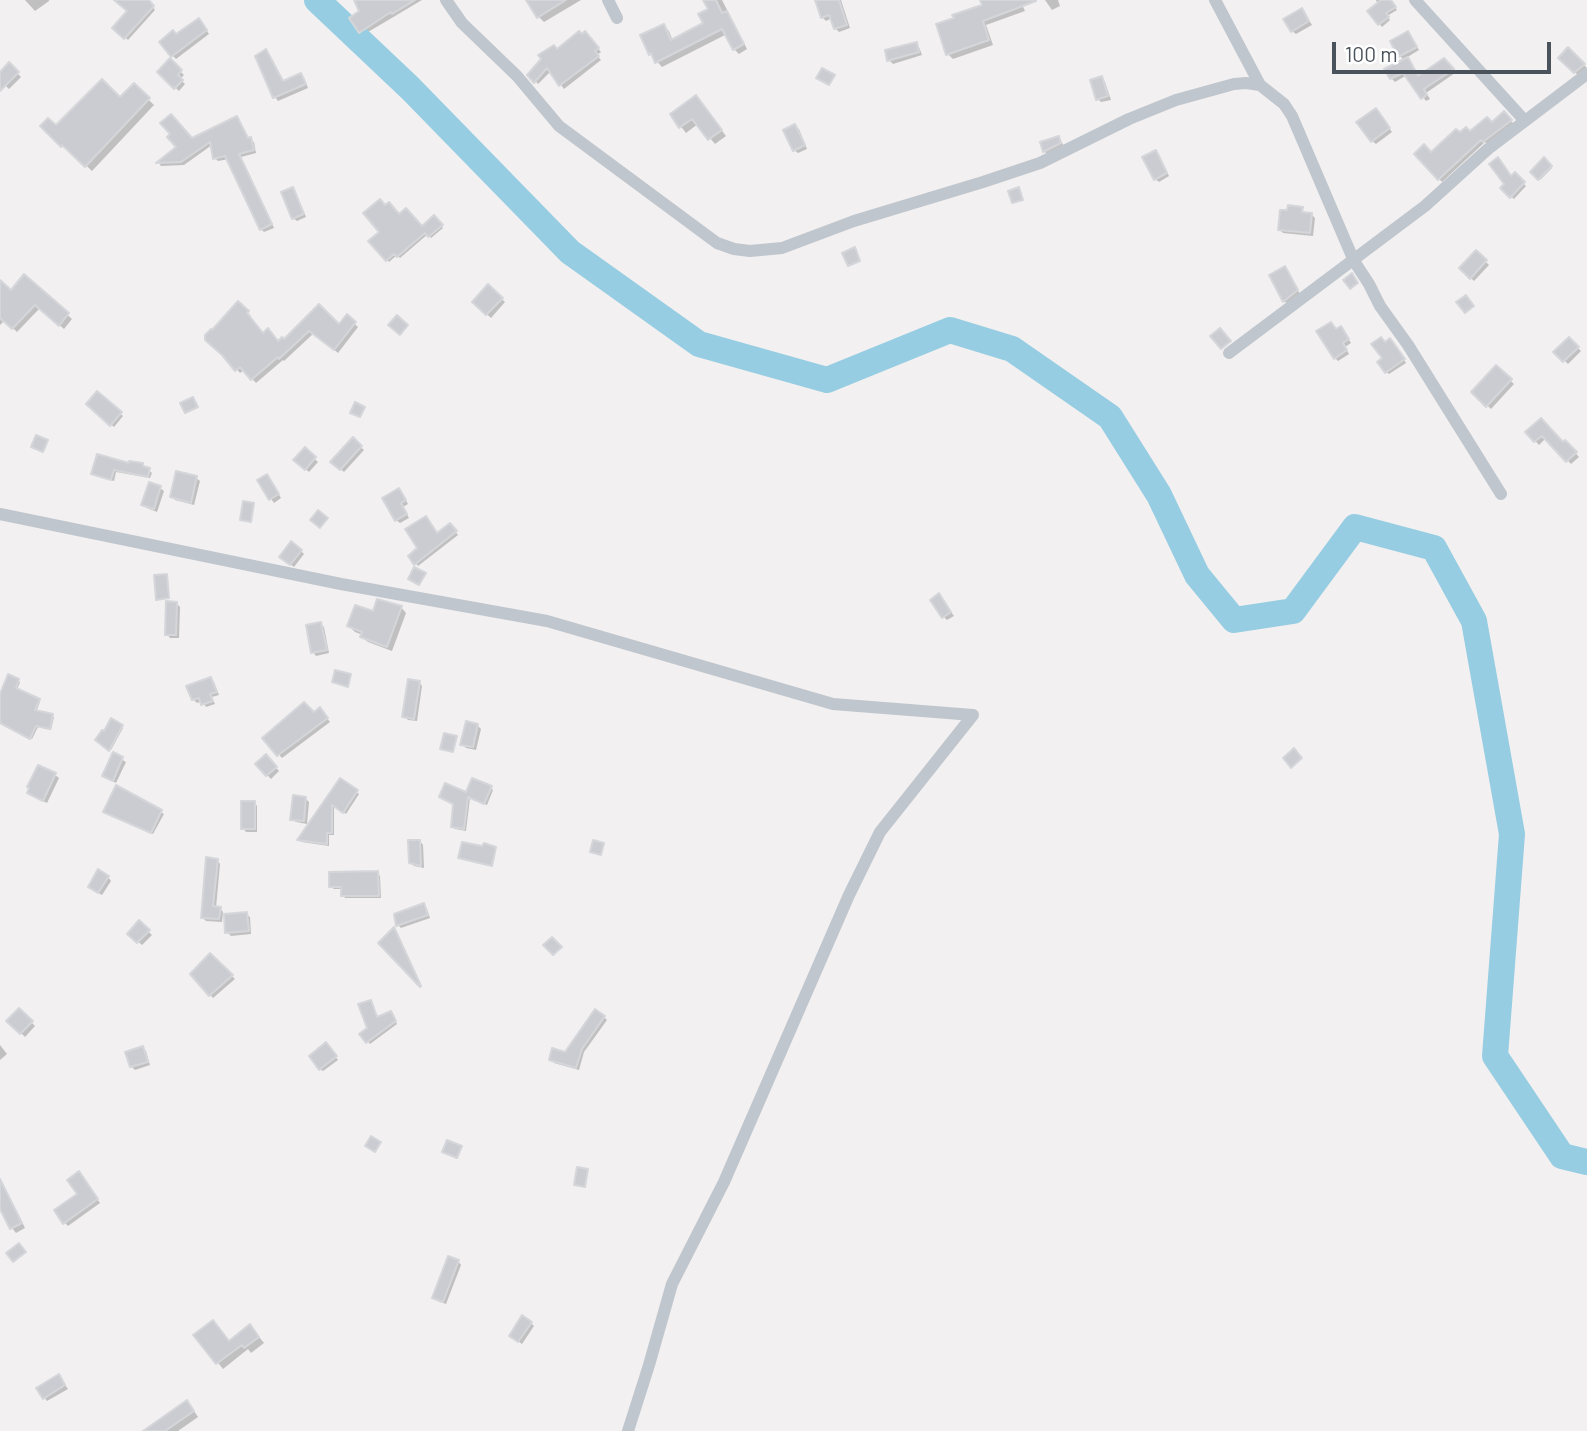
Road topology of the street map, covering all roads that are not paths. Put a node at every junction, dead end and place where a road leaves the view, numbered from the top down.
1 (446, 0) edge
2 (608, 0) edge
3 (1215, 0) edge
4 (1415, 0) edge
5 (617, 18) dead end
6 (1587, 74) edge
7 (1260, 85) junction
8 (1525, 121) junction
9 (1354, 261) junction
10 (1228, 353) dead end
11 (1502, 494) dead end
12 (0, 514) edge
13 (628, 1431) edge

1 - 7 street
2 - 5 street
3 - 7 street
4 - 8 street
6 - 8 street
7 - 9 street
8 - 9 street
9 - 10 street
9 - 11 street
12 - 13 street

